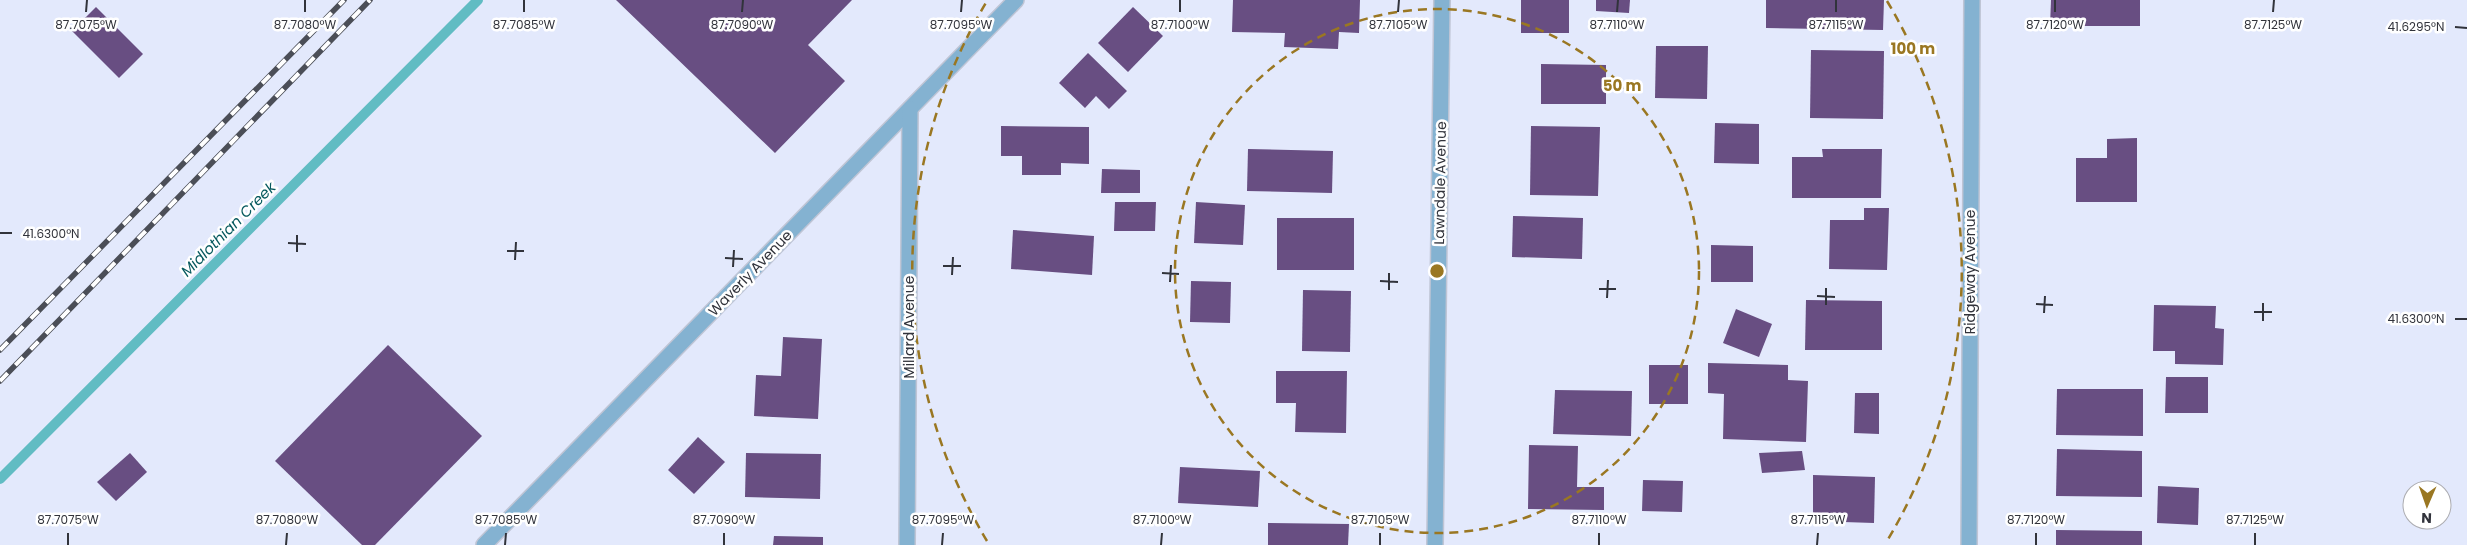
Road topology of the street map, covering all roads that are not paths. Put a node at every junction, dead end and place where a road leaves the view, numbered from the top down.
1 (1016, 0) edge
2 (1442, 0) edge
3 (1972, 0) edge
4 (910, 109) junction
5 (484, 545) edge
6 (907, 545) edge
7 (1435, 545) edge
8 (1968, 545) edge

1 - 4 street, Waverly Avenue
2 - 7 street, Lawndale Avenue
3 - 8 street, Ridgeway Avenue
4 - 5 street, Waverly Avenue
4 - 6 street, Millard Avenue

